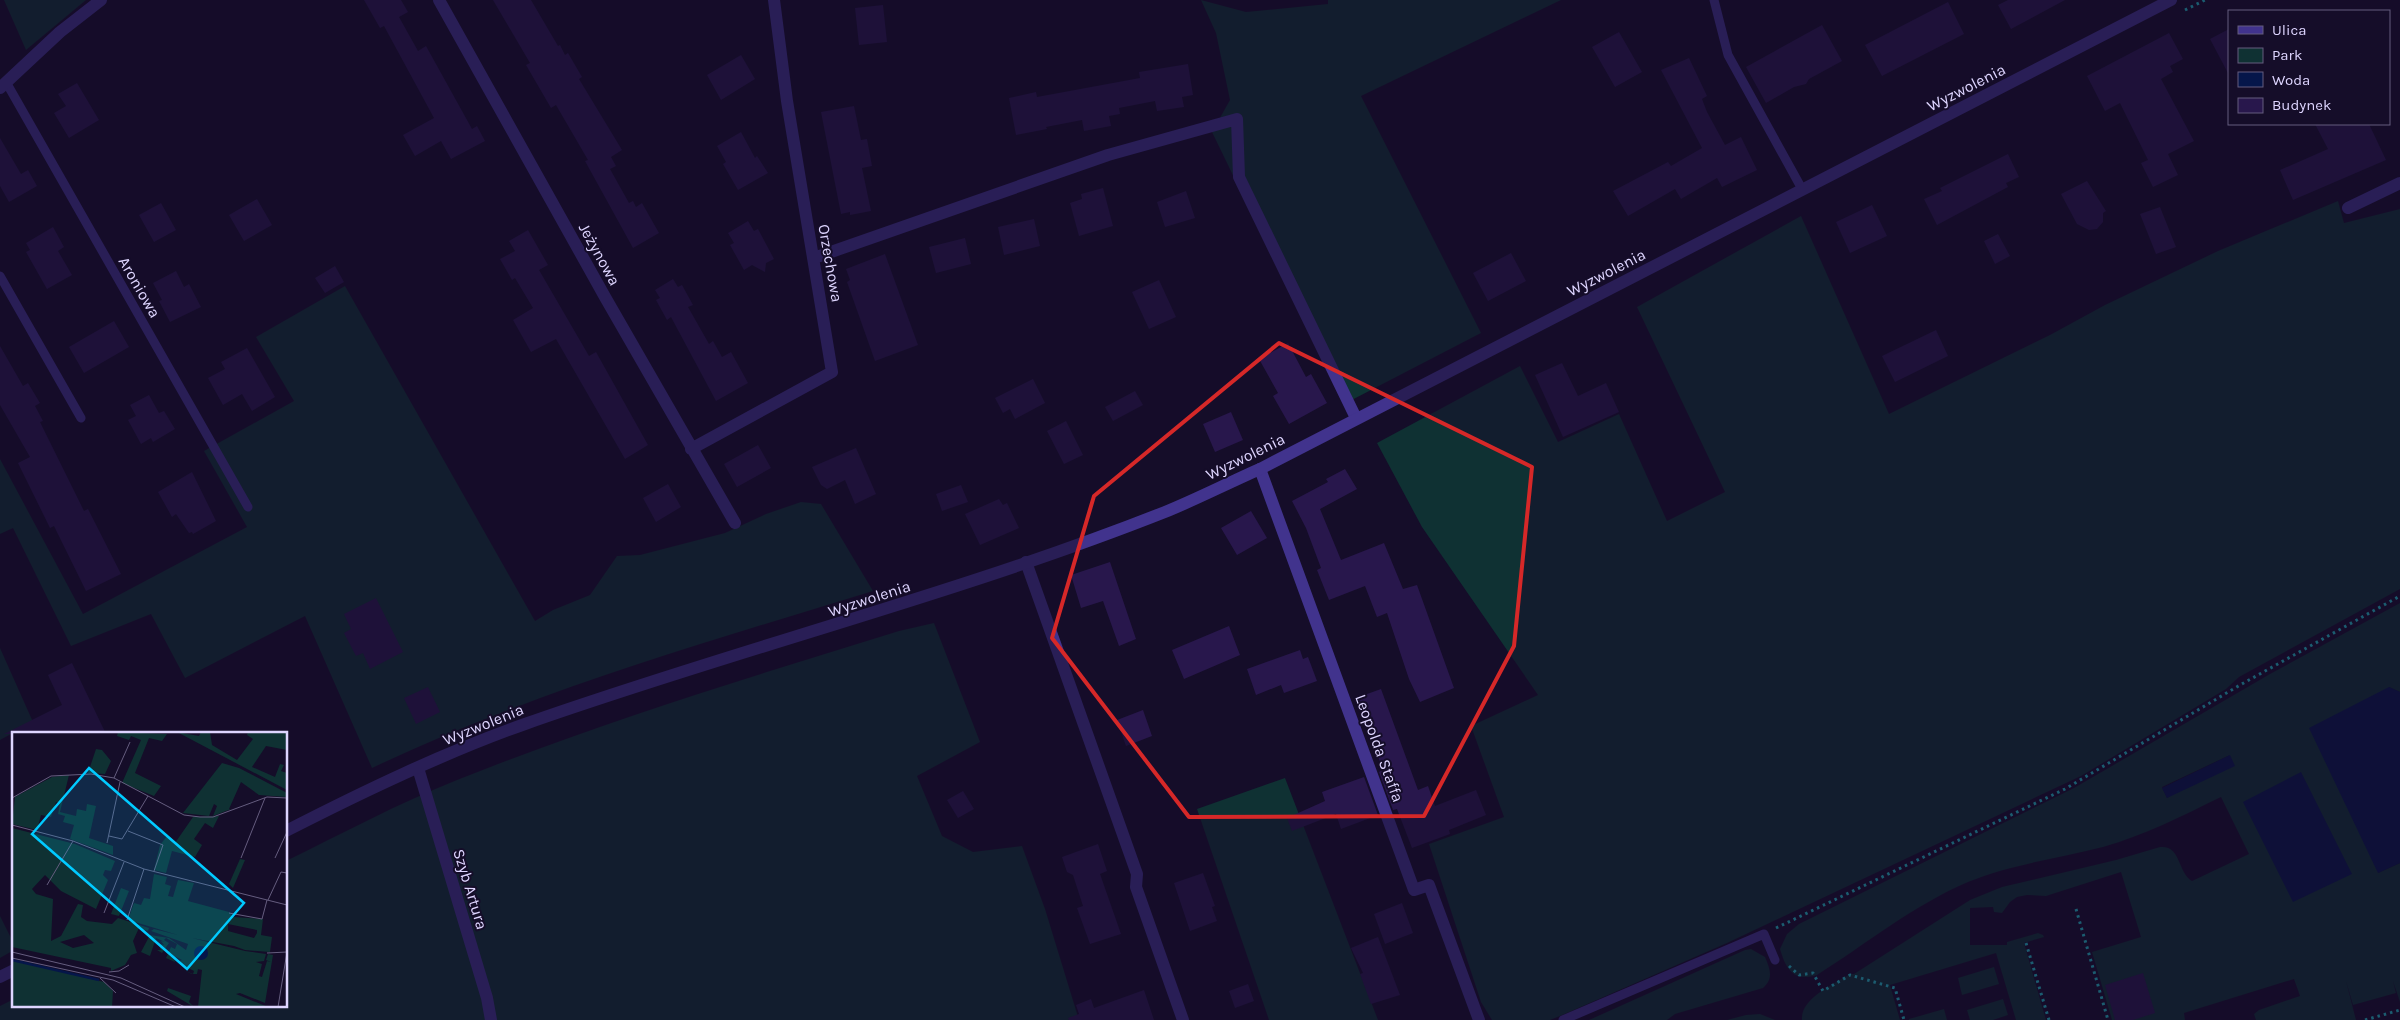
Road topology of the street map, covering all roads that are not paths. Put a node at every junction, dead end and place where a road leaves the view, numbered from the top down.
1 (101, 0) edge
2 (439, 0) edge
3 (774, 0) edge
4 (1714, 0) edge
5 (2171, 0) edge
6 (3, 85) edge
7 (2400, 183) edge
8 (1802, 189) junction
9 (2348, 208) dead end
10 (814, 258) junction
11 (0, 276) edge
12 (81, 418) dead end
13 (1356, 418) junction
14 (691, 449) junction
15 (1260, 469) junction
16 (248, 507) dead end
17 (735, 523) dead end
18 (1026, 562) junction
19 (418, 768) junction
20 (288, 830) edge
21 (1775, 960) dead end
22 (12, 971) edge
23 (0, 977) edge
24 (491, 1020) edge
25 (1183, 1020) edge
26 (1480, 1020) edge
27 (1564, 1020) edge

1 - 6 street
2 - 14 street, Jeżynowa
3 - 10 street, Orzechowa
4 - 8 lane
5 - 8 street, Wyzwolenia
6 - 16 lane, Aroniowa
7 - 9 street
8 - 13 street, Wyzwolenia
10 - 13 street
10 - 14 street, Orzechowa
11 - 12 lane
13 - 15 street, Wyzwolenia
14 - 17 street, Jeżynowa
15 - 18 street, Wyzwolenia
15 - 26 street, Leopolda Staffa
18 - 19 street, Wyzwolenia
18 - 25 street
19 - 20 street, Wyzwolenia
19 - 24 street, Szyb Artura
21 - 27 lane
22 - 23 street

